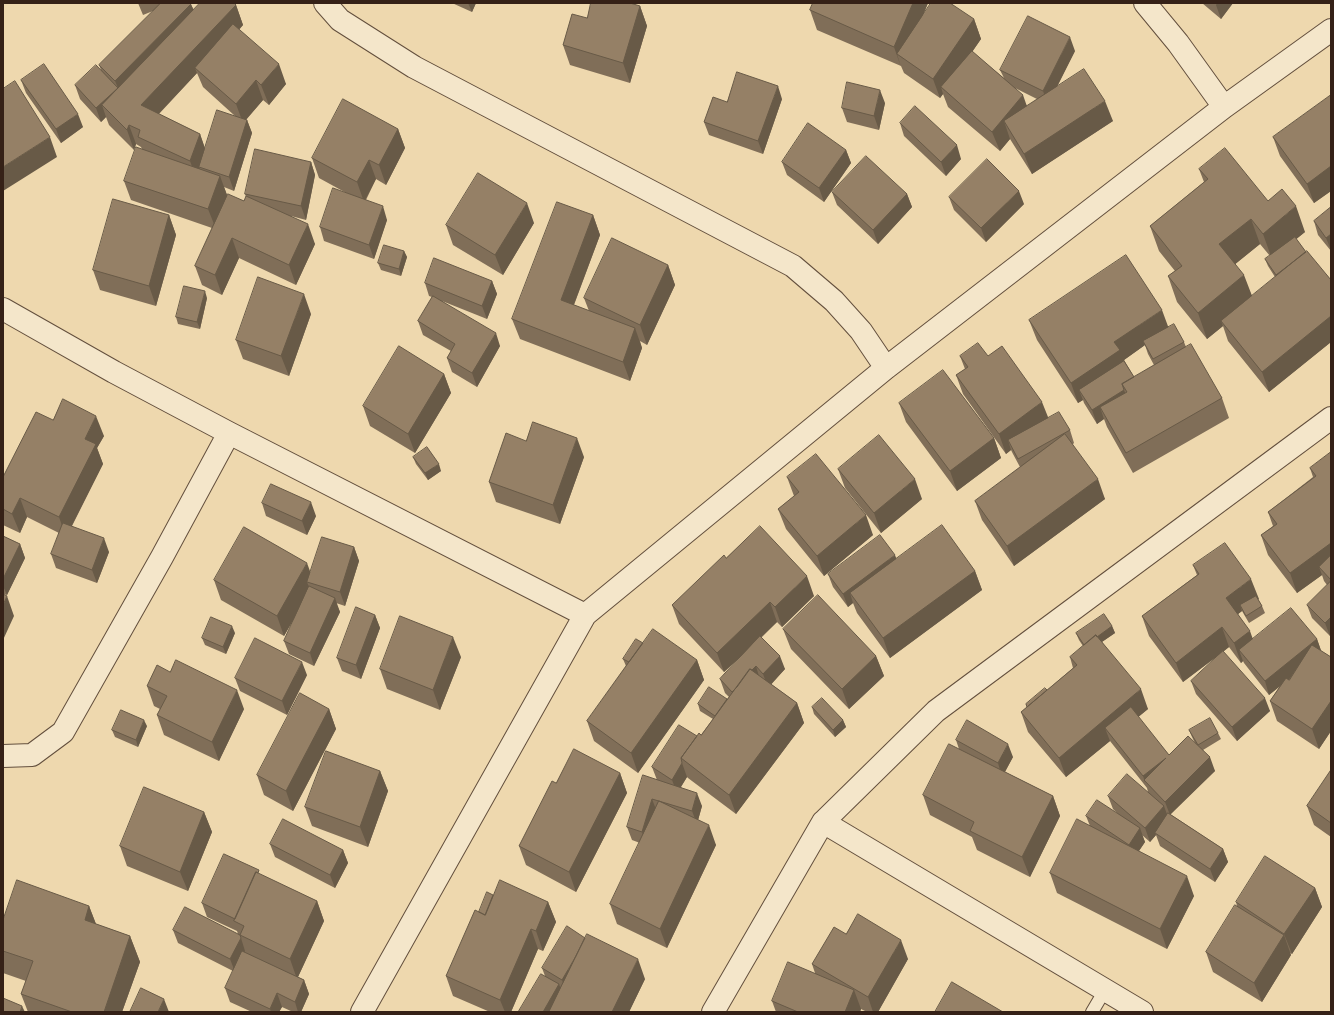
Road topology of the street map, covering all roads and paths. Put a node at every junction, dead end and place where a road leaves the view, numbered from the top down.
1 (325, 3) edge
2 (1145, 3) edge
3 (1331, 30) edge
4 (1224, 107) junction
5 (3, 309) edge
6 (886, 368) junction
7 (1331, 418) edge
8 (229, 433) junction
9 (585, 615) junction
10 (3, 756) edge
11 (823, 822) junction
12 (1105, 990) junction
13 (364, 1011) edge
14 (713, 1012) edge
15 (1092, 1012) edge
16 (1142, 1012) edge

1 - 6 street
2 - 4 street
3 - 4 street
4 - 6 street
5 - 8 street
6 - 9 street
7 - 11 street
8 - 9 street
8 - 10 street
9 - 13 street
11 - 12 street
11 - 14 street
12 - 15 lane
12 - 16 street

